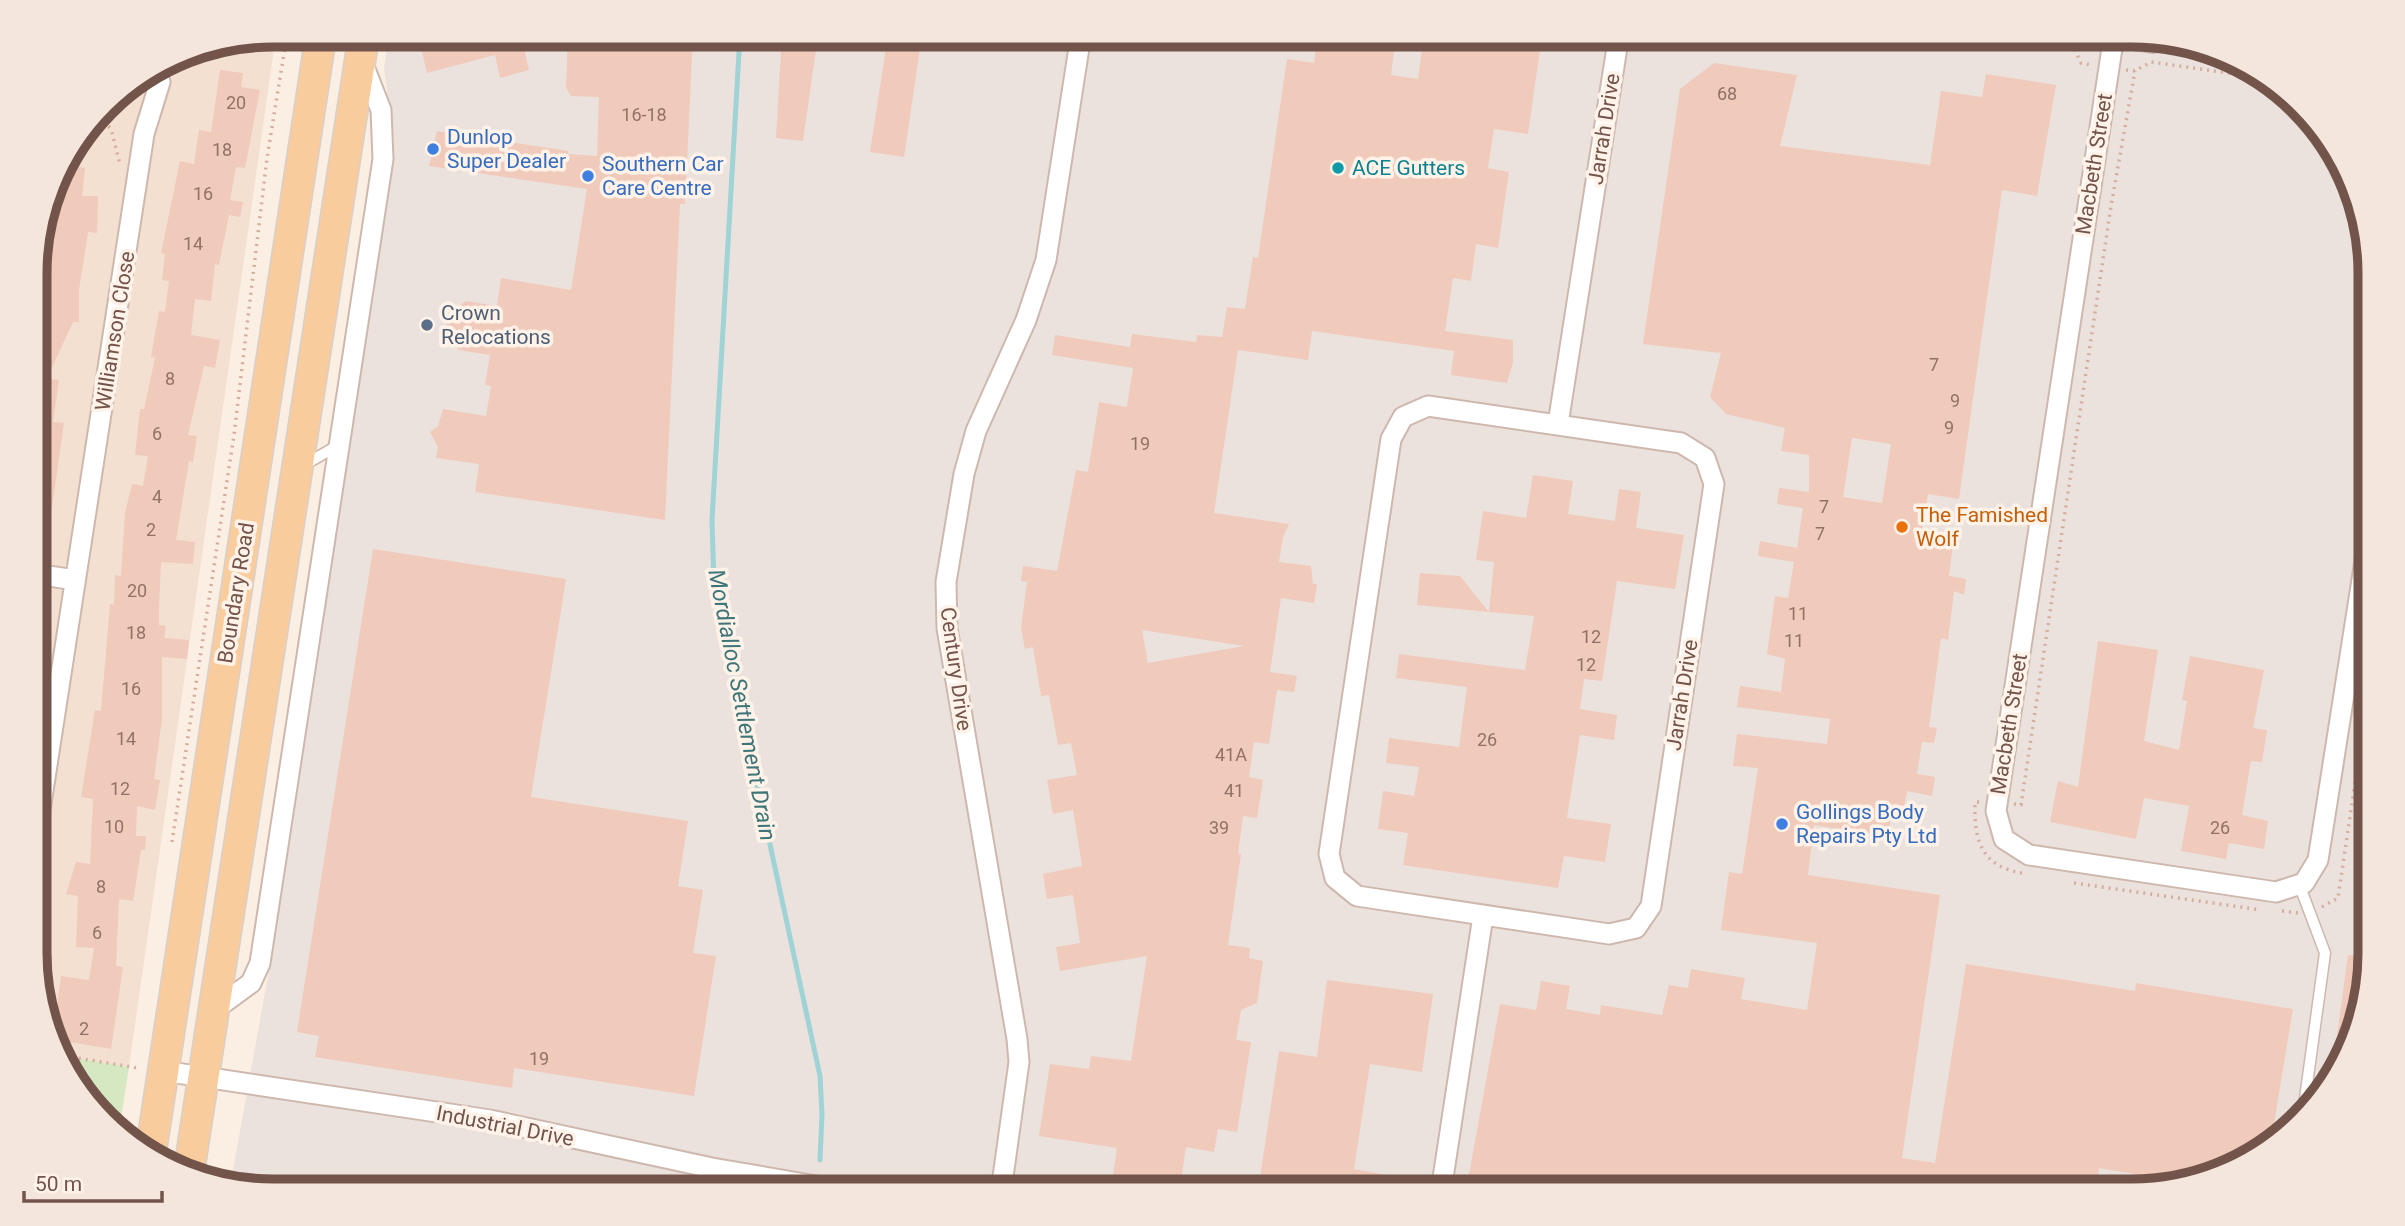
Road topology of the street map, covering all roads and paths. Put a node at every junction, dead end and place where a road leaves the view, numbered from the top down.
1 (1611, 47) edge
2 (2057, 47) edge
3 (2112, 47) edge
4 (285, 48) edge
5 (319, 48) edge
6 (362, 48) edge
7 (363, 48) edge
8 (1079, 48) edge
9 (2109, 68) junction
10 (2135, 71) junction
11 (2238, 74) edge
12 (160, 82) dead end
13 (1558, 424) junction
14 (337, 446) junction
15 (297, 470) junction
16 (48, 576) edge
17 (75, 580) junction
18 (2358, 605) edge
19 (47, 750) edge
20 (2358, 763) edge
21 (1997, 802) junction
22 (170, 852) dead end
23 (2031, 875) dead end
24 (2067, 881) dead end
25 (2300, 884) junction
26 (2276, 909) dead end
27 (2265, 910) dead end
28 (2309, 911) junction
29 (1483, 916) junction
30 (214, 1010) junction
31 (74, 1058) edge
32 (151, 1063) junction
33 (204, 1075) junction
34 (2305, 1098) edge
35 (151, 1143) edge
36 (190, 1162) edge
37 (1443, 1178) edge
38 (770, 1179) edge
39 (1003, 1179) edge

1 - 13 street, Jarrah Drive
2 - 9 path
3 - 9 street, Macbeth Street
4 - 22 path
5 - 32 main road, Boundary Road
6 - 15 main road, Boundary Road
7 - 14 street, Boundary Road
8 - 39 street, Century Drive
9 - 10 path
9 - 21 street, Macbeth Street
10 - 11 path
10 - 21 path
12 - 17 street, Williamson Close
13 - 29 street, Jarrah Drive
13 - 29 street, Jarrah Drive
14 - 15 lane
14 - 30 street, Boundary Road
15 - 30 main road, Boundary Road
16 - 17 street
17 - 19 street, Williamson Close
18 - 25 street
20 - 28 path
21 - 23 path
21 - 25 street, Macbeth Street
24 - 27 path
25 - 28 lane
26 - 28 path
28 - 34 lane
29 - 37 street
30 - 33 main road, Boundary Road
31 - 32 path
32 - 33 street, Industrial Drive
32 - 35 main road, Boundary Road
33 - 36 main road, Boundary Road
33 - 38 street, Industrial Drive

